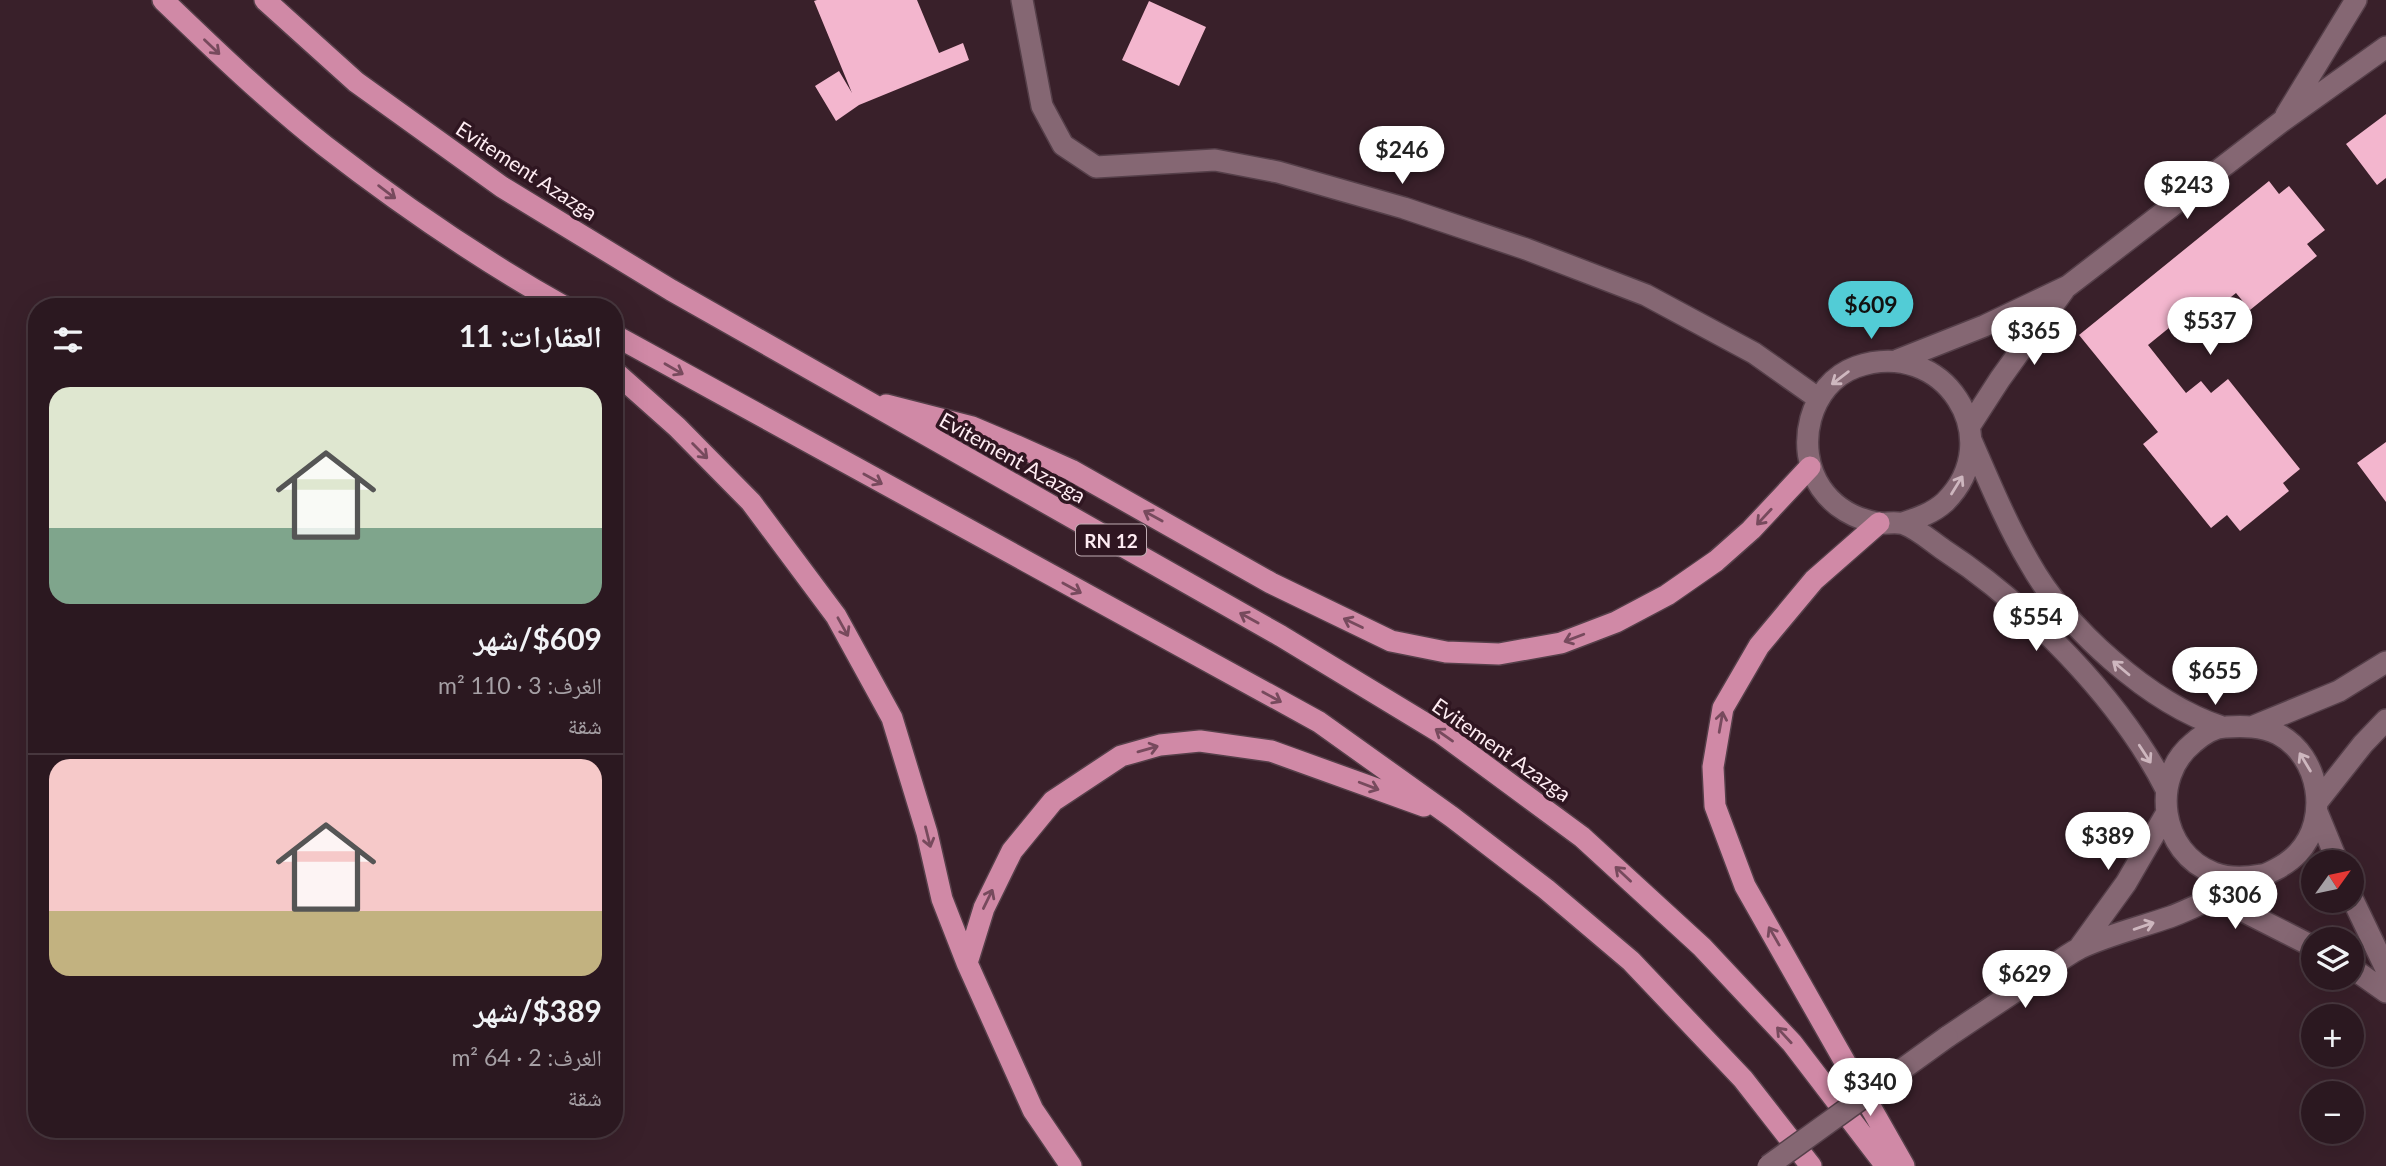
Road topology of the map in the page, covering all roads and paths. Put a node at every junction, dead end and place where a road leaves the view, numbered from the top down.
1 (163, 0) edge
2 (265, 0) edge
3 (1023, 0) edge
4 (2356, 0) edge
5 (2386, 47) edge
6 (2281, 122) junction
7 (502, 272) junction
8 (2068, 286) junction
9 (532, 298) edge
10 (549, 298) edge
11 (623, 340) edge
12 (1898, 360) junction
13 (623, 379) edge
14 (856, 397) junction
15 (1819, 399) junction
16 (1970, 433) junction
17 (1810, 467) junction
18 (1879, 523) junction
19 (1903, 523) junction
20 (2386, 662) edge
21 (2386, 720) edge
22 (2254, 726) junction
23 (2222, 727) junction
24 (2166, 789) junction
25 (2317, 806) junction
26 (2166, 814) junction
27 (1452, 817) junction
28 (2333, 850) edge
29 (2198, 864) junction
30 (2261, 875) junction
31 (2222, 894) junction
32 (2360, 914) edge
33 (2301, 941) edge
34 (2079, 948) junction
35 (967, 963) junction
36 (2386, 970) edge
37 (2364, 976) edge
38 (2386, 992) edge
39 (1071, 1166) edge
40 (1768, 1166) edge
41 (1811, 1166) edge
42 (1886, 1166) edge
43 (1904, 1166) edge

1 -> 7 highway
2 - 14 highway, Evitement Azazga / RN 12
3 - 15 street
4 - 6 street
5 - 6 street
6 - 8 street
7 - 9 highway
7 - 10 highway
8 - 12 street
8 - 16 street
11 -> 27 highway
12 -> 15 street
12 - 16 street
13 -> 35 highway
17 -> 14 highway
42 -> 14 highway, Evitement Azazga / RN 12
15 - 17 street
19 -> 16 street
23 -> 16 street
17 - 18 street
18 - 19 street
43 -> 18 highway
19 -> 24 street
20 - 22 street
21 - 25 street
22 - 23 street
25 -> 22 street
23 - 24 street
24 - 26 street
25 - 28 street
25 - 30 street
26 - 29 street
26 - 34 street
35 -> 27 highway
27 - 41 highway
29 - 30 street
29 - 31 street
30 - 31 street
31 - 33 street
34 -> 31 street
32 - 36 street
34 - 40 street, bridge
35 - 39 highway
37 - 38 street

